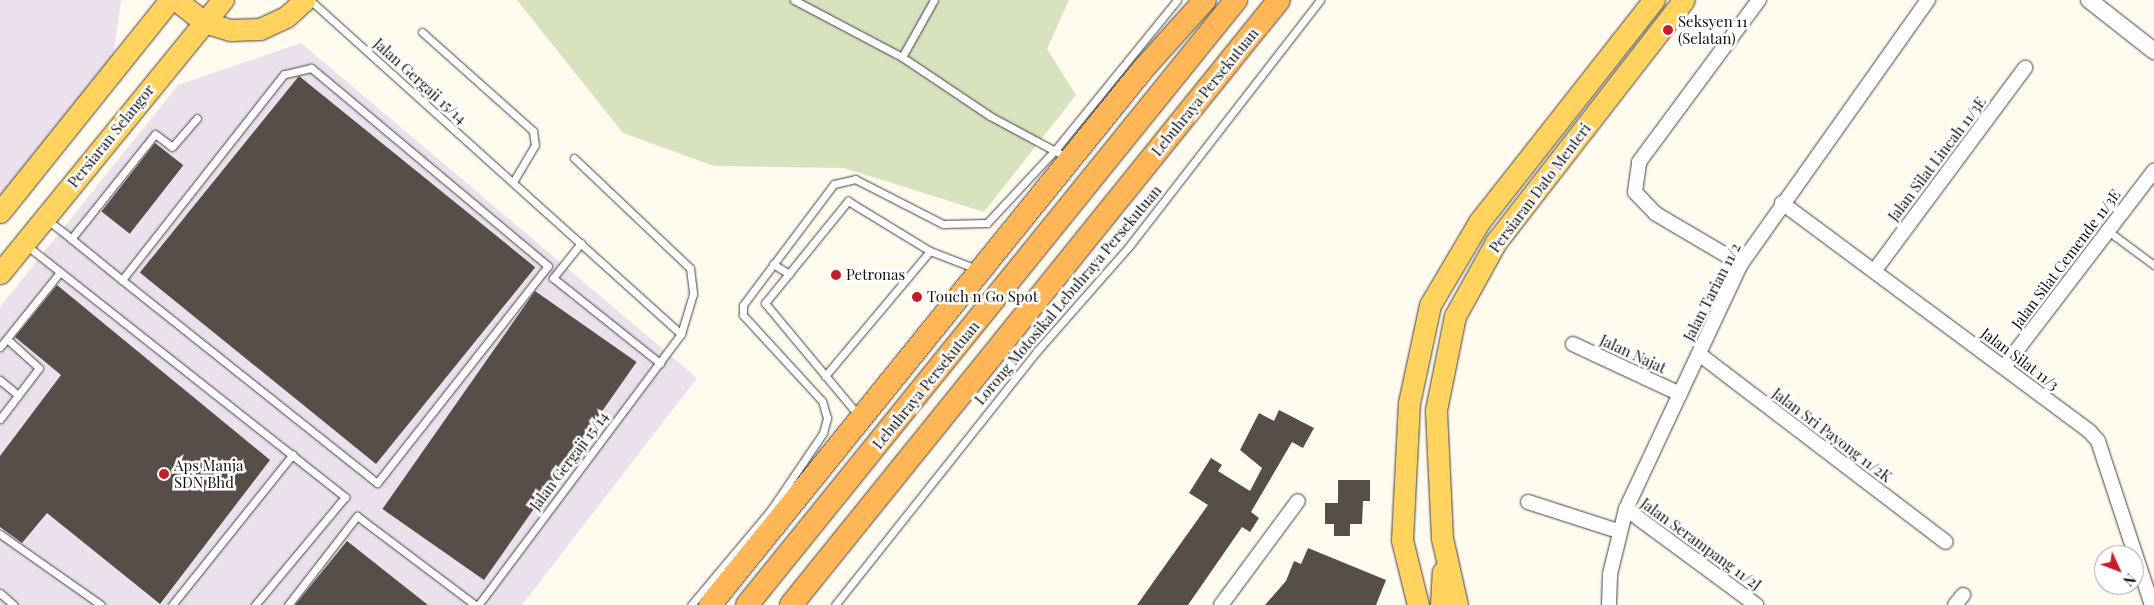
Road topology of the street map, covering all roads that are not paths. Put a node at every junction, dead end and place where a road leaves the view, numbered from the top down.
1 (170, 0) edge
2 (176, 0) edge
3 (223, 0) edge
4 (305, 0) edge
5 (310, 0) edge
6 (794, 0) edge
7 (934, 0) edge
8 (1177, 0) edge
9 (1205, 0) edge
10 (1236, 0) edge
11 (1279, 0) edge
12 (1320, 0) edge
13 (1654, 0) edge
14 (1684, 0) edge
15 (1759, 0) edge
16 (1928, 0) edge
17 (2092, 1) edge
18 (204, 22) junction
19 (422, 32) dead end
20 (2154, 50) edge
21 (902, 57) junction
22 (2026, 68) dead end
23 (197, 118) dead end
24 (1062, 154) junction
25 (574, 158) dead end
26 (2154, 171) edge
27 (513, 182) junction
28 (1782, 204) junction
29 (0, 212) edge
30 (44, 218) junction
31 (2108, 231) junction
32 (71, 239) junction
33 (581, 243) junction
34 (24, 244) junction
35 (930, 251) junction
36 (774, 264) junction
37 (1741, 264) junction
38 (2154, 265) edge
39 (980, 270) junction
40 (1875, 270) junction
41 (60, 272) junction
42 (0, 273) edge
43 (789, 274) junction
44 (122, 280) junction
45 (681, 334) junction
46 (7, 338) junction
47 (1573, 344) dead end
48 (0, 347) edge
49 (1699, 354) junction
50 (660, 363) junction
51 (2004, 367) junction
52 (825, 376) junction
53 (0, 380) edge
54 (1680, 394) junction
55 (18, 395) junction
56 (861, 418) junction
57 (0, 419) edge
58 (293, 454) junction
59 (1298, 501) dead end
60 (1528, 502) dead end
61 (1626, 509) junction
62 (1618, 531) junction
63 (0, 534) edge
64 (1946, 542) dead end
65 (1444, 550) junction
66 (0, 593) edge
67 (14, 605) edge
68 (101, 605) edge
69 (172, 605) edge
70 (255, 605) edge
71 (288, 605) edge
72 (476, 605) edge
73 (691, 605) edge
74 (710, 605) edge
75 (747, 605) edge
76 (791, 605) edge
77 (835, 605) edge
78 (1221, 605) edge
79 (1418, 605) edge
80 (1441, 605) edge
81 (1457, 605) edge
82 (1609, 605) edge
83 (1756, 605) edge
84 (2152, 605) edge

1 - 29 main road
2 - 18 main road
3 - 18 main road, Persiaran Selangor
4 - 18 main road
5 - 27 lane, Jalan Gergaji 15/14
6 - 21 lane
7 - 21 lane
8 - 24 lane
9 - 24 highway
10 - 75 highway, Lebuhraya Persekutuan
11 - 76 highway, Lebuhraya Persekutuan
12 - 77 lane, Lorong Motosikal Lebuhraya Persekutuan
13 - 79 main road, Persiaran Dato Menteri
14 - 65 main road, Persiaran Dato Menteri
15 - 37 street
16 - 28 street, Jalan Tarian 11/2
17 - 20 street
18 - 30 main road, Persiaran Selangor
19 - 27 lane
21 - 24 lane
22 - 40 street, Jalan Silat Lincah 11/3E
23 - 32 lane
24 - 36 lane
24 - 39 highway
25 - 45 lane, Jalan Gergaji 15/14
26 - 31 street, Jalan Silat Cemende 11/3E
27 - 33 lane, Jalan Gergaji 15/14
28 - 37 street, Jalan Tarian 11/2
28 - 40 street, Jalan Silat 11/3
30 - 32 lane
30 - 34 main road, Persiaran Selangor
31 - 38 lane
31 - 51 street, Jalan Silat Cemende 11/3E
32 - 44 lane
33 - 45 lane, Jalan Gergaji 15/14
33 - 50 lane
34 - 41 lane
34 - 42 main road, Persiaran Selangor
35 - 39 lane
35 - 43 lane
35 - 52 lane
36 - 43 lane
36 - 73 lane
37 - 49 street, Jalan Tarian 11/2
39 - 56 highway
40 - 51 street, Jalan Silat 11/3
41 - 46 lane
41 - 58 lane
43 - 52 lane
44 - 44 lane
45 - 50 lane, Jalan Gergaji 15/14
46 - 48 lane
46 - 55 lane
47 - 54 street, Jalan Najat
49 - 54 street, Jalan Tarian 11/2
49 - 64 street, Jalan Sri Payong 11/2K
50 - 72 lane, Jalan Gergaji 15/14
51 - 84 street, Jalan Silat 11/3
52 - 56 lane
53 - 55 lane
54 - 61 street, Jalan Tarian 11/2
55 - 57 lane
56 - 74 highway
58 - 69 lane
58 - 70 lane
59 - 78 street
60 - 62 street
61 - 62 street, Jalan Tarian 11/2
61 - 83 street, Jalan Serampang 11/2J
62 - 82 street, Jalan Tarian 11/2
63 - 68 lane
65 - 80 main road
65 - 81 main road, Persiaran Dato Menteri
66 - 67 lane
71 - 72 lane

